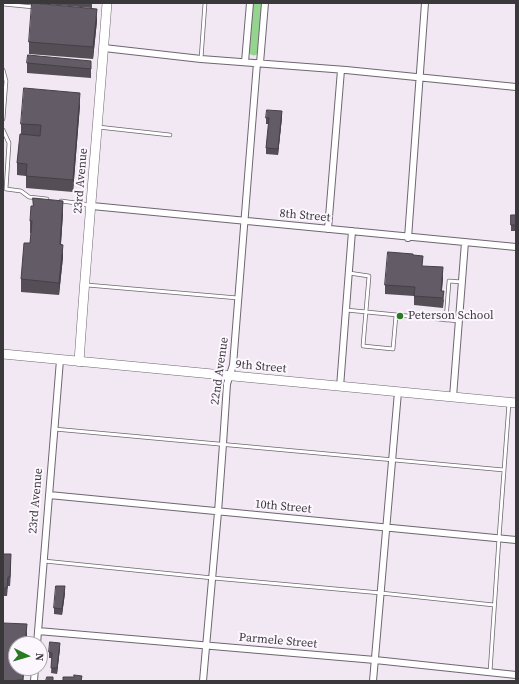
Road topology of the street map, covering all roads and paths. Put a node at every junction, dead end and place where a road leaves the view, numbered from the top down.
1 (107, 3) edge
2 (205, 3) edge
3 (250, 3) edge
4 (265, 3) edge
5 (425, 3) edge
6 (3, 4) edge
7 (37, 7) edge
8 (104, 48) junction
9 (201, 59) junction
10 (245, 62) junction
11 (258, 63) junction
12 (3, 70) edge
13 (341, 70) junction
14 (420, 78) junction
15 (516, 87) edge
16 (3, 119) edge
17 (98, 127) junction
18 (3, 130) edge
19 (170, 135) dead end
20 (52, 200) edge
21 (60, 201) edge
22 (92, 206) junction
23 (245, 222) junction
24 (328, 229) junction
25 (352, 231) junction
26 (408, 238) junction
27 (465, 242) junction
28 (516, 247) edge
29 (349, 273) junction
30 (462, 282) junction
31 (84, 285) junction
32 (238, 298) junction
33 (346, 310) junction
34 (366, 312) junction
35 (396, 315) junction
36 (446, 320) junction
37 (459, 321) junction
38 (3, 354) edge
39 (60, 360) junction
40 (79, 362) junction
41 (230, 376) junction
42 (340, 387) junction
43 (398, 392) junction
44 (453, 397) junction
45 (513, 403) edge
46 (54, 429) junction
47 (222, 444) junction
48 (392, 460) junction
49 (504, 470) junction
50 (49, 495) junction
51 (218, 512) junction
52 (386, 528) junction
53 (499, 538) junction
54 (516, 540) edge
55 (44, 561) junction
56 (213, 578) junction
57 (381, 593) junction
58 (494, 604) junction
59 (38, 631) junction
60 (38, 636) edge
61 (207, 646) junction
62 (375, 660) junction
63 (490, 672) junction
64 (516, 675) edge
65 (204, 681) edge
66 (373, 681) edge

1 - 8 street, 23rd Avenue
2 - 9 lane
3 - 10 street
4 - 11 street, 22nd Avenue
5 - 14 street
6 - 7 lane
8 - 9 street
8 - 17 street, 23rd Avenue
9 - 10 street
10 - 11 street
11 - 13 street
11 - 23 street, 22nd Avenue
12 - 16 lane
13 - 14 street
13 - 24 street
14 - 15 street
14 - 26 street
17 - 19 lane
17 - 22 street, 23rd Avenue
18 - 20 lane
21 - 22 lane
22 - 23 street, 8th Street
22 - 31 street, 23rd Avenue
23 - 24 street, 8th Street
23 - 32 street, 22nd Avenue
24 - 25 street, 8th Street
25 - 26 street, 8th Street
25 - 29 street
26 - 27 street, 8th Street
27 - 28 street, 8th Street
27 - 30 street
29 - 33 street
29 - 34 lane
30 - 36 lane
30 - 37 street
31 - 32 lane
31 - 40 street, 23rd Avenue
32 - 41 street, 22nd Avenue
33 - 34 lane
33 - 42 street
34 - 35 lane
34 - 35 lane
35 - 36 lane
36 - 37 lane
37 - 44 street
38 - 39 street, 9th Street
39 - 40 street, 9th Street
39 - 46 street, 23rd Avenue
40 - 41 street, 9th Street
41 - 42 street, 9th Street
41 - 47 street, 22nd Avenue
42 - 43 street, 9th Street
43 - 44 street, 9th Street
43 - 48 street
44 - 45 street, 9th Street
45 - 49 lane
46 - 47 lane
46 - 50 street, 23rd Avenue
47 - 48 lane
47 - 51 street, 22nd Avenue
48 - 49 lane
48 - 52 street
49 - 53 lane
50 - 51 street, 10th Street
50 - 55 street, 23rd Avenue
51 - 52 street, 10th Street
51 - 56 street, 22nd Avenue
52 - 53 street, 10th Street
52 - 57 street
53 - 54 street, 10th Street
53 - 58 lane
55 - 56 lane
55 - 59 street, 23rd Avenue
56 - 57 lane
56 - 61 street, 22nd Avenue
57 - 58 lane
57 - 62 street
58 - 63 lane
59 - 60 street, 23rd Avenue
59 - 61 street, Parmele Street
61 - 62 street, Parmele Street
61 - 65 street, 22nd Avenue
62 - 63 street, Parmele Street
62 - 66 street
63 - 64 street, Parmele Street

